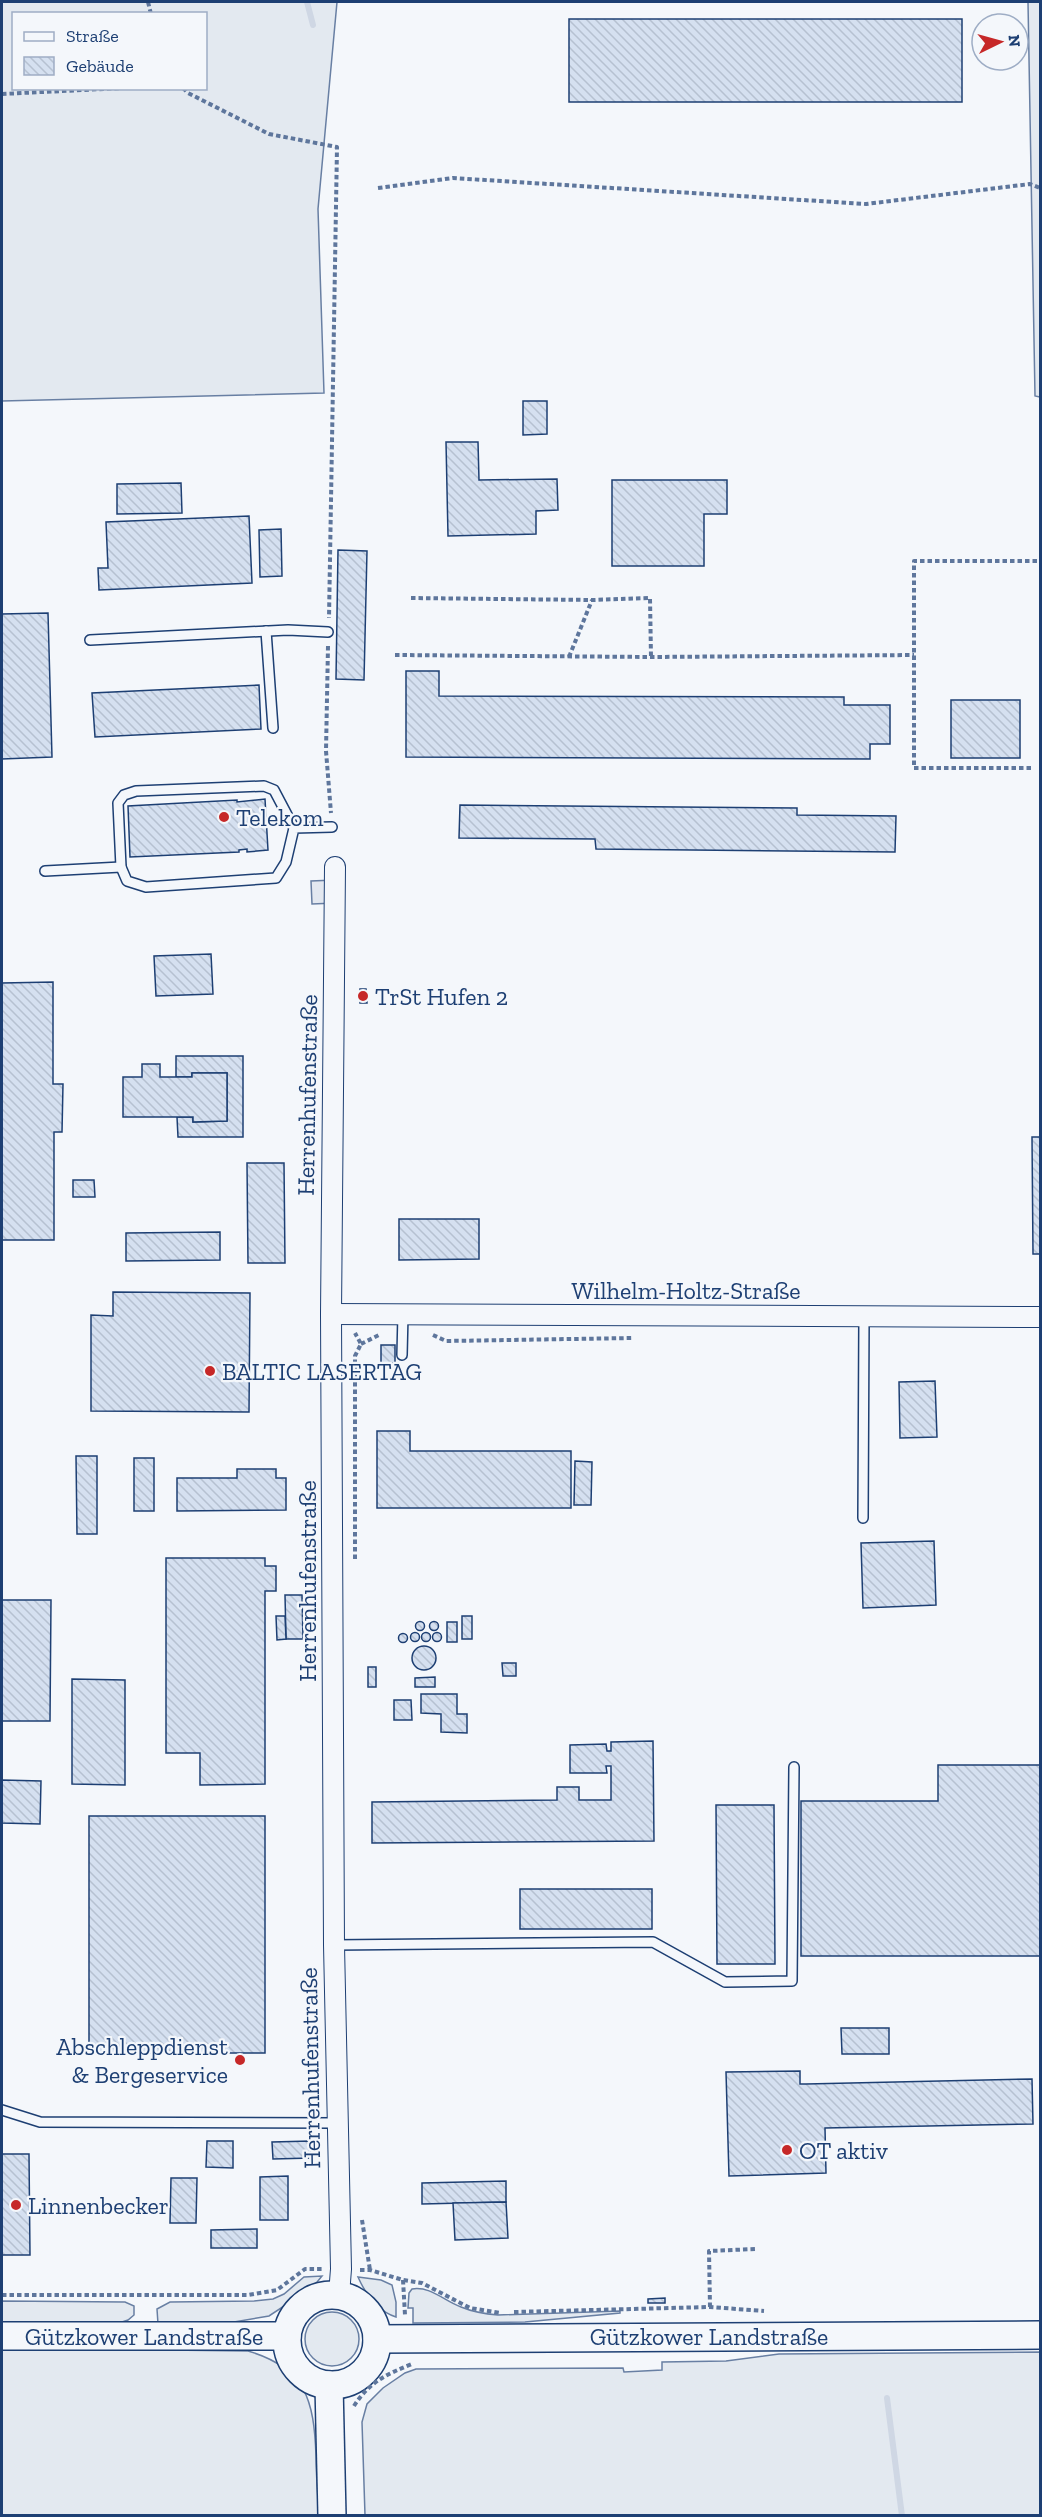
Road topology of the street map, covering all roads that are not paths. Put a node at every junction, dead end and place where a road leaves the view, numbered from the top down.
1 (266, 631) junction
2 (328, 632) road end
3 (90, 640) dead end
4 (273, 728) dead end
5 (332, 827) road end
6 (294, 828) junction
7 (121, 867) junction
8 (335, 867) dead end
9 (45, 871) dead end
10 (331, 1314) junction
11 (403, 1314) junction
12 (864, 1316) junction
13 (1041, 1317) edge
14 (402, 1355) dead end
15 (863, 1518) dead end
16 (794, 1767) dead end
17 (334, 1945) junction
18 (2, 2110) edge
19 (336, 2123) junction
20 (339, 2295) junction
21 (1041, 2335) edge
22 (2, 2336) edge
23 (288, 2336) junction
24 (377, 2339) junction
25 (329, 2385) junction
26 (333, 2516) edge

1 - 2 lane
1 - 3 lane
1 - 4 lane
5 - 6 lane
6 - 7 lane
6 - 7 lane
7 - 9 lane
8 - 10 street, Herrenhufenstraße
10 - 11 street, Wilhelm-Holtz-Straße
10 - 17 street, Herrenhufenstraße
11 - 12 street, Wilhelm-Holtz-Straße
11 - 14 lane
12 - 13 street, Wilhelm-Holtz-Straße
12 - 15 lane
16 - 17 lane
17 - 19 street, Herrenhufenstraße
18 - 19 lane
19 - 20 street, Herrenhufenstraße
20 - 23 main road
20 - 24 main road
21 - 24 main road, Gützkower Landstraße
22 - 23 main road, Gützkower Landstraße
23 - 25 main road
24 - 25 main road
25 - 26 main road

